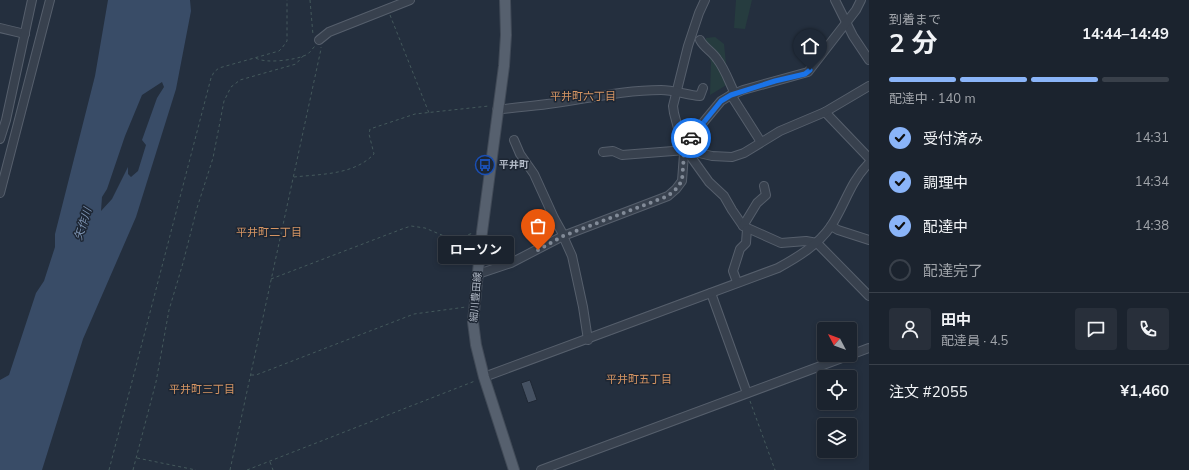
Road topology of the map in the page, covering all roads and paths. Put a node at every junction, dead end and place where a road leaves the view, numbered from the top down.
1 (32, 0) edge
2 (50, 0) edge
3 (287, 0) edge
4 (310, 0) edge
5 (410, 0) edge
6 (505, 0) edge
7 (705, 0) edge
8 (835, 0) edge
9 (860, 0) edge
10 (388, 9) junction
11 (846, 23) junction
12 (0, 28) edge
13 (25, 34) junction
14 (319, 40) junction
15 (700, 40) dead end
16 (304, 55) junction
17 (256, 58) junction
18 (869, 60) edge
19 (869, 86) edge
20 (703, 88) dead end
21 (677, 92) junction
22 (733, 94) junction
23 (497, 108) junction
24 (825, 112) junction
25 (429, 113) junction
26 (3, 119) edge
27 (0, 139) edge
28 (514, 140) dead end
29 (762, 142) junction
30 (686, 150) junction
31 (603, 152) dead end
32 (869, 158) edge
33 (869, 163) edge
34 (293, 177) junction
35 (764, 186) dead end
36 (0, 193) edge
37 (831, 226) junction
38 (745, 228) junction
39 (482, 232) junction
40 (563, 236) junction
41 (869, 240) edge
42 (817, 242) junction
43 (478, 274) junction
44 (271, 280) junction
45 (737, 282) junction
46 (711, 293) junction
47 (869, 296) edge
48 (474, 305) junction
49 (588, 340) junction
50 (869, 348) edge
51 (251, 375) junction
52 (484, 377) junction
53 (747, 393) junction
54 (136, 458) junction
55 (270, 461) junction
56 (109, 470) edge
57 (133, 470) edge
58 (196, 470) edge
59 (230, 470) edge
60 (247, 470) edge
61 (273, 470) edge
62 (514, 470) edge
63 (541, 470) edge
64 (776, 470) edge

1 - 13 street
2 - 36 street
3 - 17 path
4 - 14 path
5 - 10 street
6 - 23 main road, 細川豊田線
7 - 21 street
8 - 11 street
9 - 11 street
10 - 14 street
10 - 25 path
11 - 18 street
11 - 22 street
12 - 13 street
13 - 26 street
14 - 16 path
14 - 34 path
15 - 22 street
16 - 17 path
16 - 54 path
17 - 56 path
19 - 24 street
20 - 21 street
21 - 23 street
21 - 30 street
22 - 29 street
22 - 30 street
23 - 25 path
23 - 39 main road, 細川豊田線
24 - 29 street
24 - 32 street
25 - 34 path
26 - 27 street
28 - 40 street
29 - 30 street
30 - 31 street
30 - 38 street
30 - 40 street
33 - 37 street
34 - 44 path
35 - 38 street
37 - 41 street
37 - 42 street
38 - 42 street
38 - 45 street
39 - 43 main road, 細川豊田線
39 - 44 path
40 - 43 street
40 - 49 street
42 - 45 street
42 - 47 street
43 - 48 main road, 細川豊田線
44 - 51 path
45 - 46 street
46 - 49 street
46 - 53 street
48 - 51 path
48 - 52 main road, 細川豊田線
49 - 52 street
50 - 53 street
51 - 59 path
52 - 55 path
52 - 62 main road, 細川豊田線
53 - 63 street
53 - 64 path
54 - 57 path
54 - 58 path
55 - 60 path
55 - 61 path

